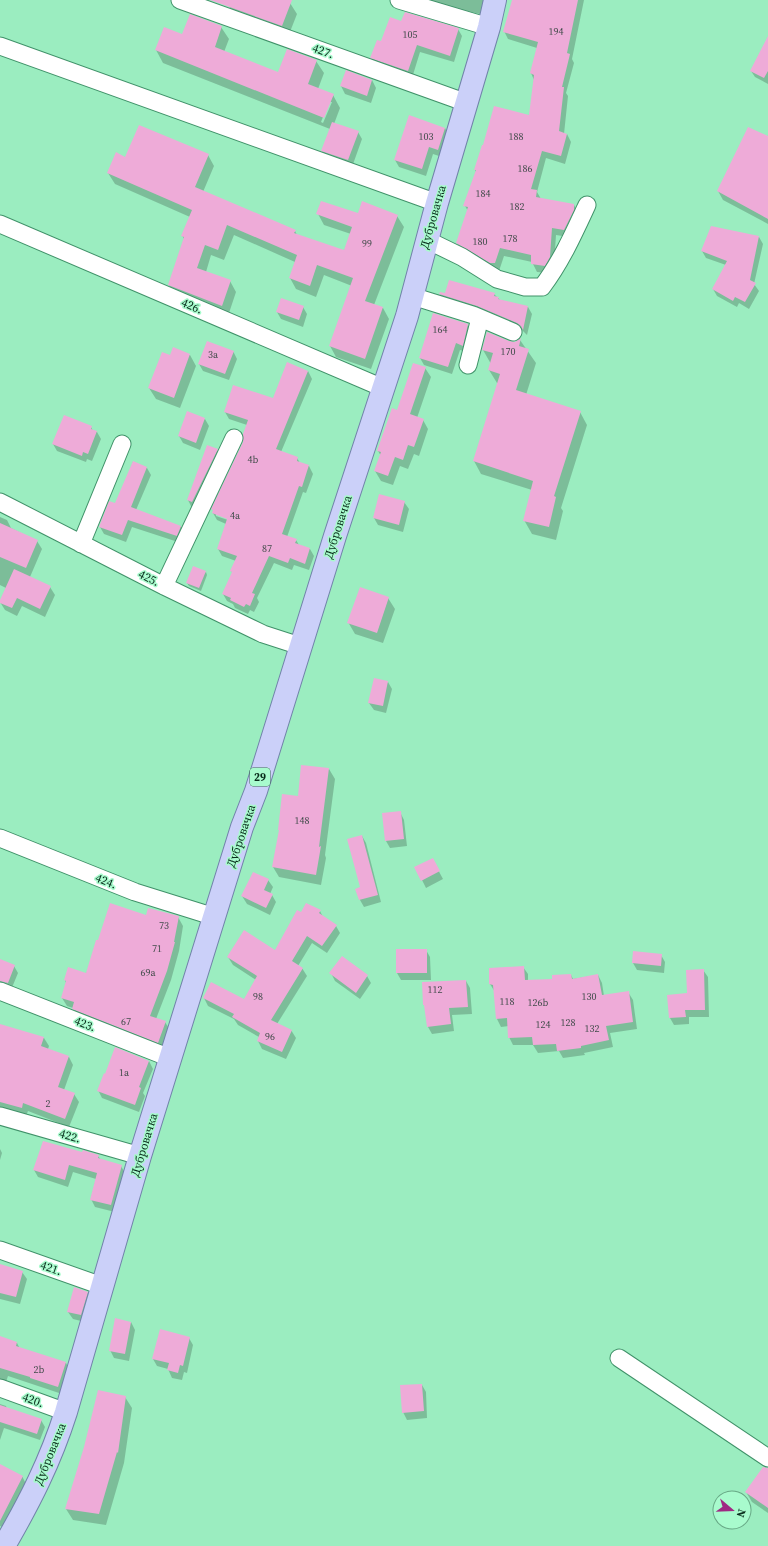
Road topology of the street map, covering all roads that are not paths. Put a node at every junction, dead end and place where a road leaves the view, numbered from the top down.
1 (180, 0) edge
2 (399, 0) edge
3 (495, 0) edge
4 (489, 27) junction
5 (0, 46) edge
6 (467, 103) junction
7 (437, 203) junction
8 (587, 205) dead end
9 (0, 224) edge
10 (427, 240) junction
11 (412, 296) junction
12 (480, 318) junction
13 (513, 332) dead end
14 (468, 365) dead end
15 (383, 388) junction
16 (234, 438) dead end
17 (122, 444) dead end
18 (0, 502) edge
19 (81, 544) junction
20 (164, 586) junction
21 (300, 646) junction
22 (0, 838) edge
23 (215, 917) junction
24 (0, 991) edge
25 (170, 1058) junction
26 (0, 1116) edge
27 (140, 1156) junction
28 (0, 1250) edge
29 (102, 1286) junction
30 (619, 1358) dead end
31 (0, 1388) edge
32 (66, 1412) junction
33 (768, 1458) edge
34 (4, 1546) edge

1 - 6 street, 427.
2 - 4 street
3 - 4 main road, Дубровачка / 29
4 - 6 main road, Дубровачка / 29
5 - 7 street
6 - 7 main road, Дубровачка / 29
7 - 10 main road, Дубровачка / 29
8 - 10 street
9 - 15 street, 426.
10 - 11 main road, Дубровачка / 29
11 - 12 street
11 - 15 main road, Дубровачка / 29
12 - 13 street
12 - 14 street
15 - 21 main road, Дубровачка / 29
16 - 20 street
17 - 19 street
18 - 19 street, 425.
19 - 20 street, 425.
20 - 21 street, 425.
21 - 23 main road, Дубровачка / 29
22 - 23 street, 424.
23 - 25 main road, Дубровачка / 29
24 - 25 street, 423.
25 - 27 main road, Дубровачка / 29
26 - 27 street, 422.
27 - 29 main road, Дубровачка / 29
28 - 29 street, 421.
29 - 32 main road, Дубровачка / 29
30 - 33 street
31 - 32 street, 420.
32 - 34 main road, Дубровачка / 29

